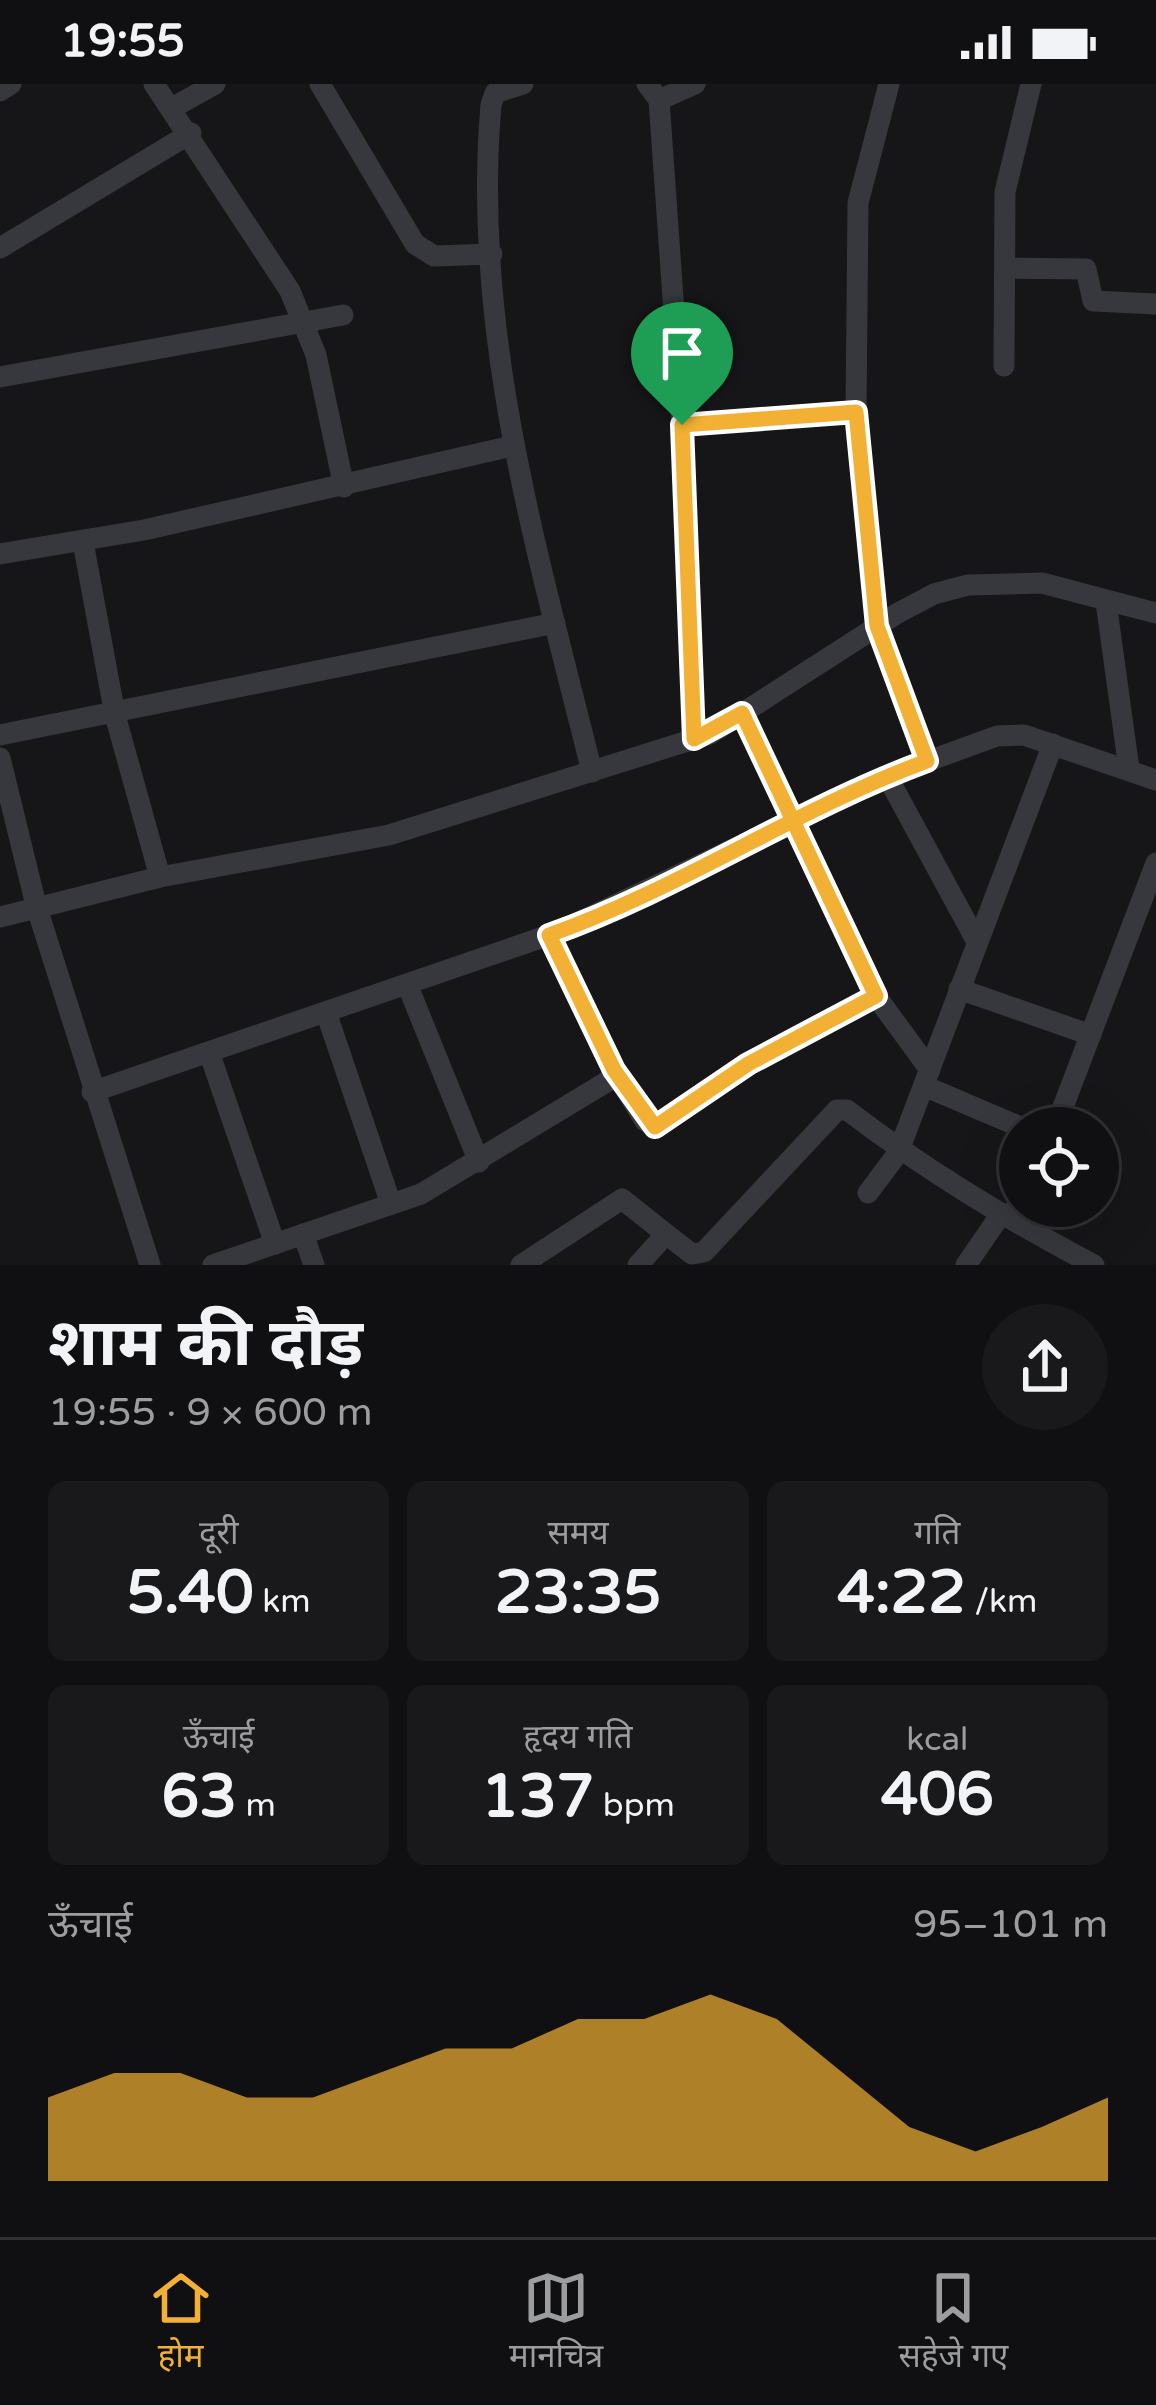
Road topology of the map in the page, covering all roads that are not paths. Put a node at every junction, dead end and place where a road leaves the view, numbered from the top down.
1 (11, 84) edge
2 (154, 84) edge
3 (215, 84) edge
4 (320, 84) edge
5 (523, 84) edge
6 (695, 84) edge
7 (889, 84) edge
8 (1031, 84) edge
9 (492, 89) edge
10 (0, 91) edge
11 (653, 92) edge
12 (172, 108) junction
13 (191, 134) junction
14 (0, 248) edge
15 (492, 254) junction
16 (1005, 268) junction
17 (1156, 304) edge
18 (344, 315) dead end
19 (304, 322) junction
20 (1004, 366) dead end
21 (0, 377) edge
22 (856, 412) junction
23 (682, 425) junction
24 (512, 446) junction
25 (344, 487) junction
26 (82, 542) junction
27 (0, 554) edge
28 (1106, 602) junction
29 (1156, 613) edge
30 (555, 622) junction
31 (877, 626) junction
32 (742, 713) junction
33 (115, 715) junction
34 (0, 736) edge
35 (694, 739) junction
36 (1053, 744) junction
37 (0, 758) edge
38 (927, 761) junction
39 (1129, 769) junction
40 (592, 772) junction
41 (887, 776) junction
42 (1156, 780) edge
43 (796, 822) junction
44 (1156, 863) edge
45 (160, 877) junction
46 (36, 905) junction
47 (0, 916) edge
48 (549, 935) junction
49 (976, 940) junction
50 (407, 984) junction
51 (959, 989) junction
52 (876, 996) junction
53 (326, 1012) junction
54 (1091, 1035) junction
55 (209, 1052) junction
56 (614, 1070) junction
57 (927, 1078) junction
58 (92, 1092) junction
59 (1063, 1107) edge
60 (999, 1116) edge
61 (898, 1153) junction
62 (479, 1162) junction
63 (868, 1192) dead end
64 (391, 1204) junction
65 (999, 1215) edge
66 (999, 1222) edge
67 (1022, 1227) edge
68 (303, 1234) junction
69 (666, 1234) junction
70 (274, 1244) junction
71 (150, 1265) edge
72 (213, 1265) edge
73 (314, 1265) edge
74 (520, 1265) edge
75 (638, 1265) edge
76 (966, 1265) edge
77 (1094, 1265) edge

1 - 10 street
2 - 12 street
3 - 12 street
4 - 15 street
5 - 9 street
6 - 11 street
7 - 22 street
8 - 16 street
9 - 15 street
11 - 23 street
12 - 13 street
13 - 14 street
13 - 19 street
15 - 24 street
16 - 17 street
16 - 20 street
18 - 19 street
19 - 21 street
19 - 25 street
22 - 23 street
22 - 31 street
23 - 35 street
24 - 25 street
24 - 30 street
25 - 26 street
26 - 27 street
26 - 33 street
28 - 29 street
28 - 31 street
28 - 39 street
30 - 33 street
30 - 40 street
31 - 32 street
31 - 38 street
32 - 35 street
32 - 43 street
33 - 34 street
33 - 45 street
35 - 40 street
36 - 38 street
36 - 39 street
36 - 49 street
37 - 46 street
38 - 41 street
39 - 42 street
40 - 45 street
41 - 43 street
41 - 49 street
43 - 48 street
43 - 52 street
44 - 54 street
45 - 46 street
46 - 47 street
46 - 58 street
48 - 50 street
48 - 56 street
49 - 51 street
50 - 53 street
50 - 62 street
51 - 54 street
51 - 57 street
52 - 56 street
52 - 57 street
53 - 55 street
53 - 64 street
54 - 59 street
55 - 58 street
55 - 70 street
56 - 62 street
57 - 60 street
57 - 61 street
58 - 71 street
61 - 63 street
61 - 65 street
61 - 69 street
62 - 64 street
64 - 68 street
66 - 76 street
67 - 77 street
68 - 70 street
68 - 73 street
69 - 74 street
69 - 75 street
70 - 72 street

